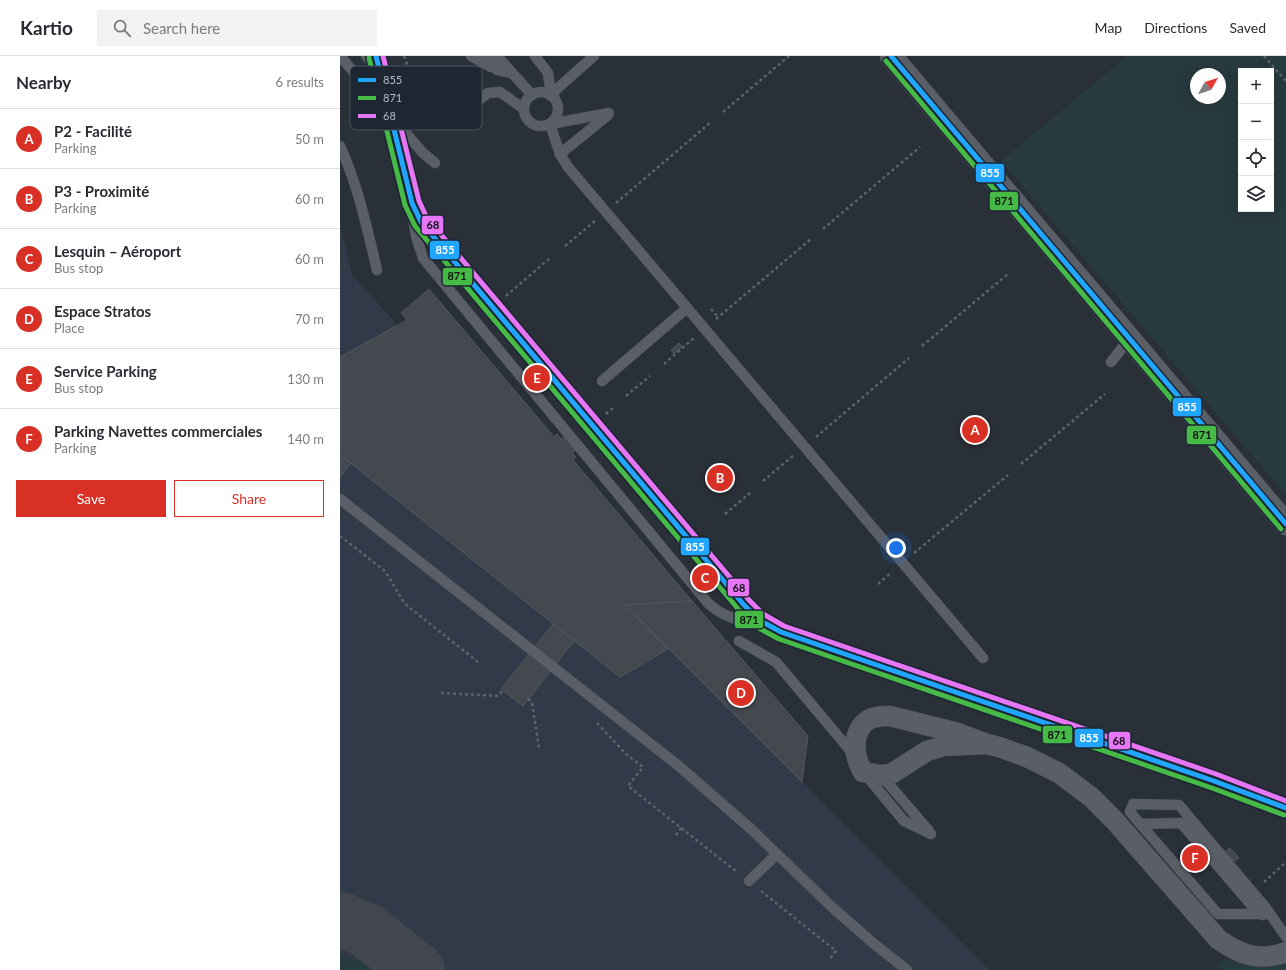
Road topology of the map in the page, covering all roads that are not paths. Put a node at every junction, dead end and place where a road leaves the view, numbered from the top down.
1 (340, 56) edge
2 (366, 56) edge
3 (376, 56) edge
4 (471, 56) edge
5 (484, 56) edge
6 (497, 56) edge
7 (505, 56) edge
8 (535, 56) edge
9 (594, 56) edge
10 (891, 56) edge
11 (375, 66) edge
12 (378, 66) edge
13 (350, 68) edge
14 (497, 70) junction
15 (512, 73) junction
16 (532, 95) junction
17 (551, 96) junction
18 (482, 98) edge
19 (524, 109) junction
20 (550, 124) junction
21 (394, 130) edge
22 (403, 130) edge
23 (340, 146) edge
24 (560, 154) junction
25 (435, 163) dead end
26 (412, 203) junction
27 (377, 270) dead end
28 (687, 308) junction
29 (1130, 338) junction
30 (1110, 362) dead end
31 (602, 381) dead end
32 (340, 499) edge
33 (1286, 524) edge
34 (781, 632) junction
35 (739, 641) dead end
36 (983, 658) dead end
37 (987, 744) junction
38 (867, 768) junction
39 (1286, 808) edge
40 (1140, 824) junction
41 (777, 854) junction
42 (749, 881) road end
43 (1259, 914) junction
44 (1274, 920) junction
45 (1286, 937) edge
46 (1286, 952) edge
47 (907, 970) edge

1 - 13 lane
2 - 11 lane
3 - 12 lane, bridge
4 - 14 lane
5 - 14 lane
6 - 15 lane
7 - 15 lane
8 - 17 lane
9 - 17 lane
10 - 29 street
14 - 15 lane
15 - 16 lane
16 - 17 lane
16 - 19 lane
17 - 20 lane
18 - 19 lane
19 - 20 lane
20 - 24 lane
20 - 24 lane
21 - 26 lane, bridge
22 - 25 lane
23 - 27 lane
24 - 28 lane
26 - 34 lane
26 - 34 lane
28 - 31 lane
28 - 36 lane
29 - 30 lane
29 - 33 street
32 - 41 lane
34 - 39 lane
35 - 38 lane
37 - 38 street
37 - 38 street
37 - 46 street
38 - 38 lane
40 - 43 lane
40 - 43 lane
40 - 44 lane
41 - 42 lane
41 - 47 lane
43 - 44 lane
44 - 45 lane

